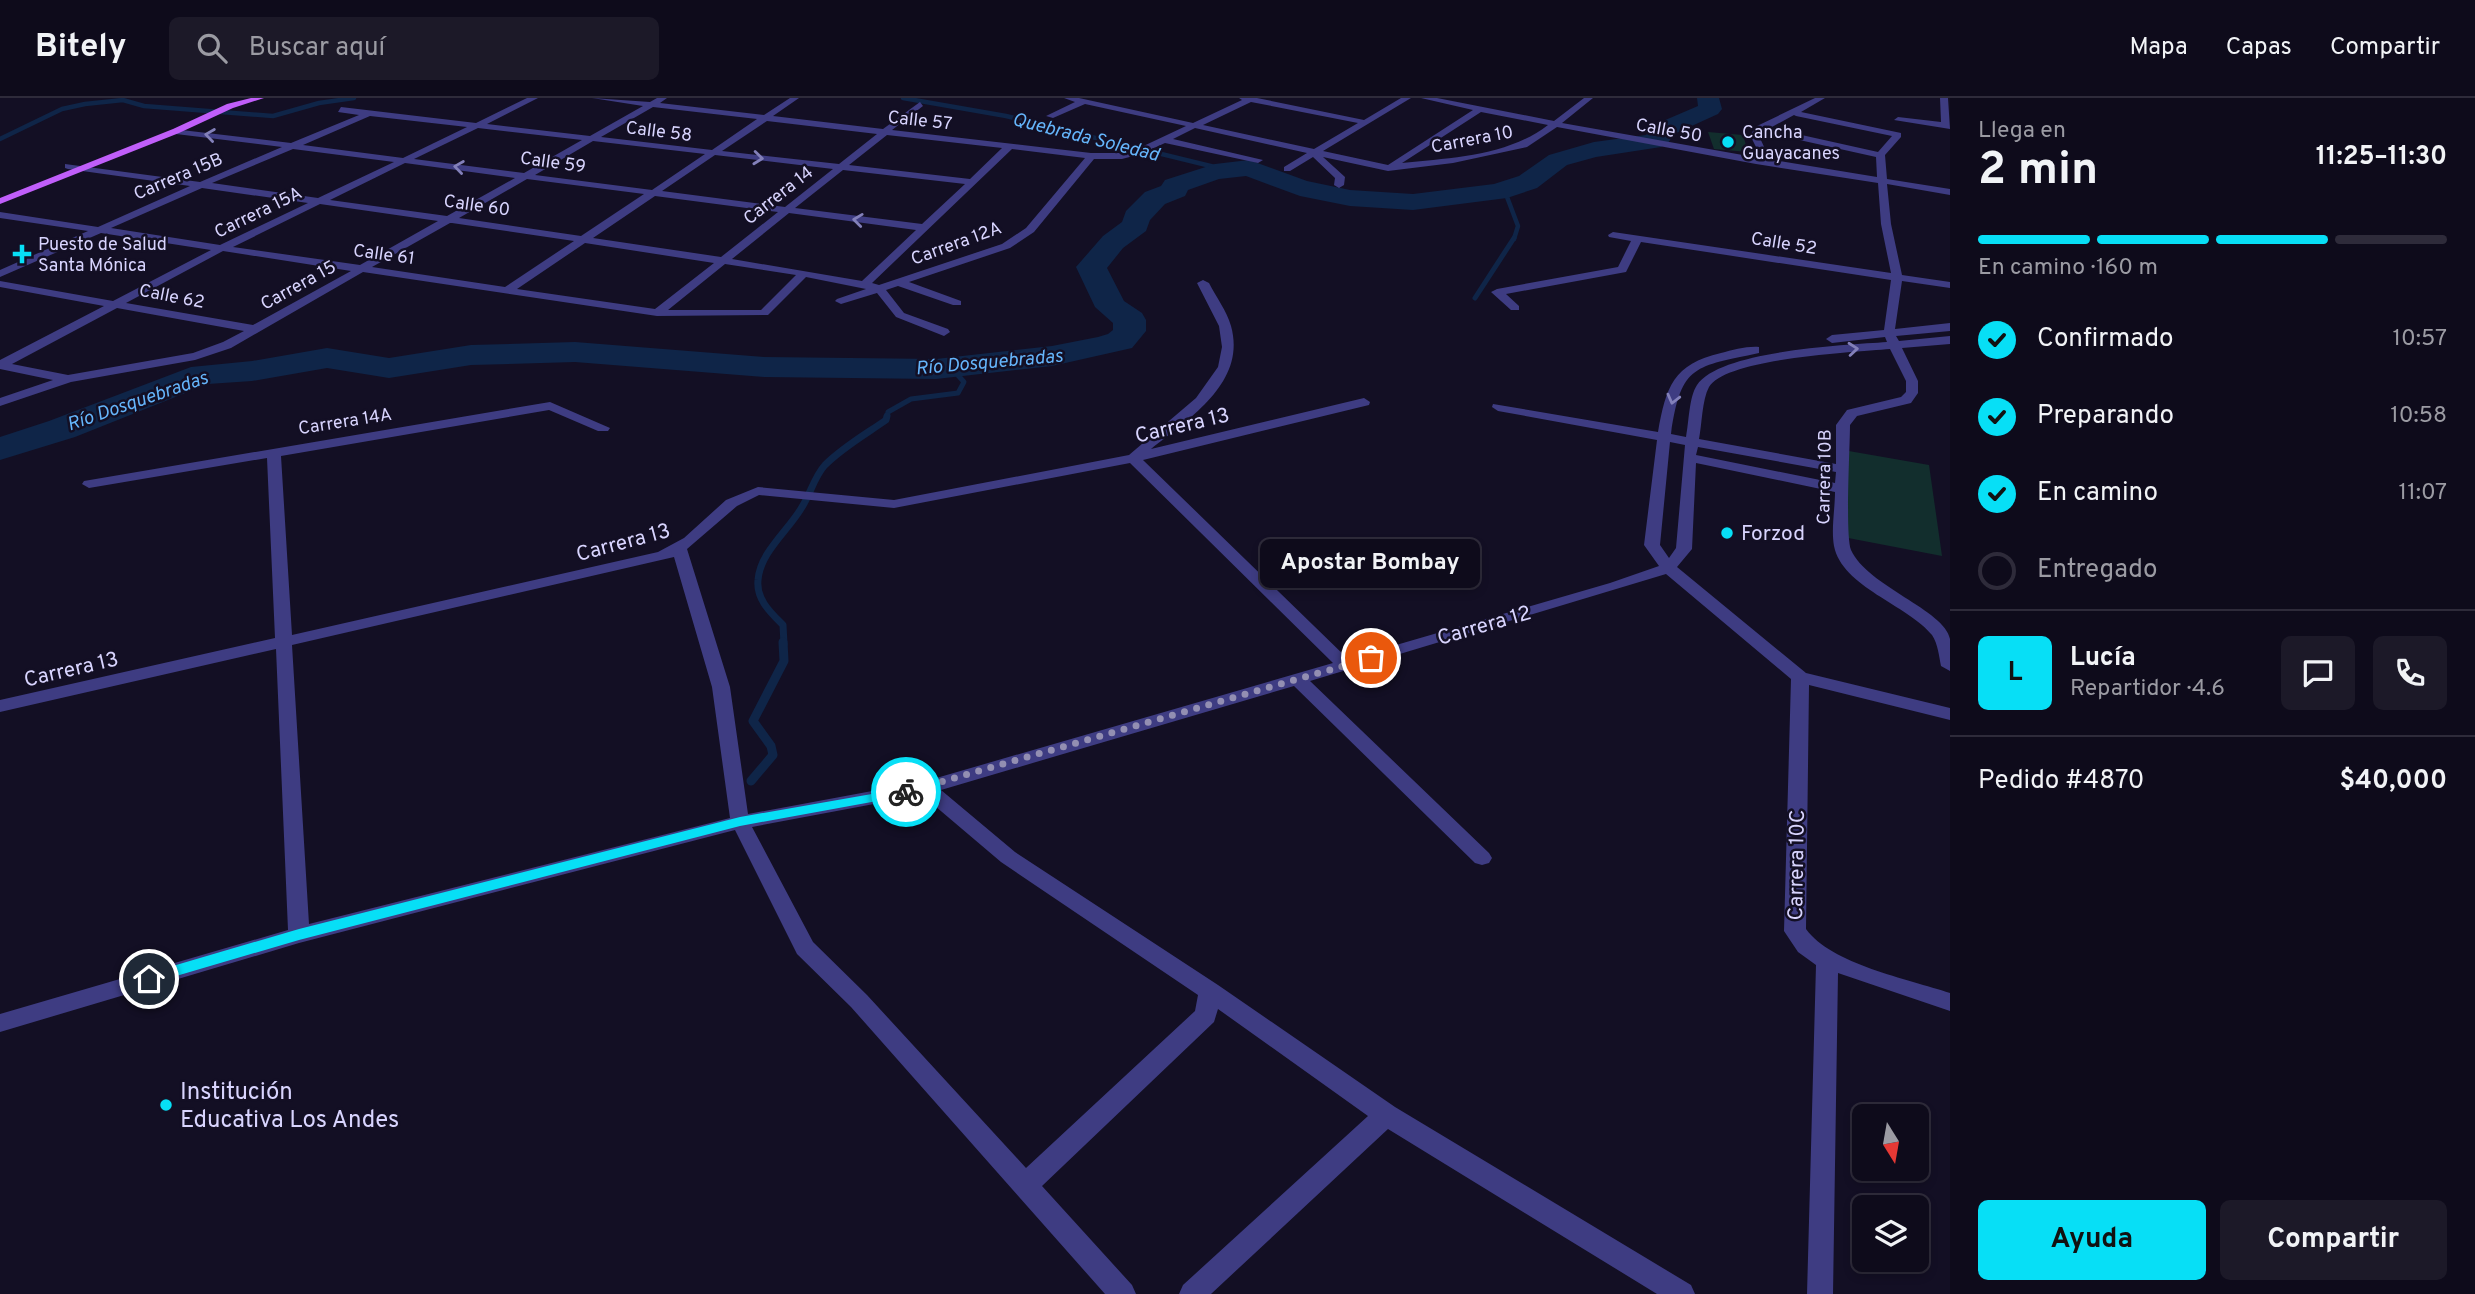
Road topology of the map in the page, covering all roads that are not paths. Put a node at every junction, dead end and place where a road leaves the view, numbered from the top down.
1 (245, 98) edge
2 (260, 98) edge
3 (534, 98) edge
4 (596, 98) edge
5 (663, 98) edge
6 (795, 98) edge
7 (1068, 98) edge
8 (1249, 98) edge
9 (1407, 98) edge
10 (1425, 98) edge
11 (1589, 98) edge
12 (1821, 98) edge
13 (1944, 98) edge
14 (1088, 100) edge
15 (920, 104) dead end
16 (1502, 104) dead end
17 (651, 105) junction
18 (225, 106) junction
19 (1480, 109) junction
20 (341, 110) dead end
21 (1492, 111) junction
22 (370, 113) junction
23 (1796, 113) junction
24 (1050, 116) dead end
25 (768, 118) junction
26 (1898, 120) dead end
27 (1364, 122) junction
28 (480, 124) junction
29 (1553, 124) junction
30 (1193, 125) junction
31 (1948, 126) edge
32 (1760, 128) junction
33 (176, 131) junction
34 (886, 132) junction
35 (593, 139) junction
36 (1165, 140) junction
37 (1010, 146) junction
38 (293, 147) junction
39 (1314, 153) junction
40 (712, 154) junction
41 (1880, 155) junction
42 (1091, 156) junction
43 (407, 160) junction
44 (1258, 160) dead end
45 (1756, 161) junction
46 (68, 166) junction
47 (841, 167) junction
48 (84, 168) junction
49 (1388, 168) junction
50 (1287, 169) dead end
51 (526, 176) junction
52 (973, 182) junction
53 (1881, 182) junction
54 (1339, 184) dead end
55 (198, 186) junction
56 (1950, 192) edge
57 (0, 193) edge
58 (653, 193) junction
59 (0, 201) edge
60 (321, 201) junction
61 (785, 211) junction
62 (0, 215) edge
63 (452, 220) junction
64 (926, 228) junction
65 (98, 230) junction
66 (1613, 235) dead end
67 (586, 239) junction
68 (1637, 239) junction
69 (222, 248) junction
70 (724, 260) junction
71 (362, 269) junction
72 (804, 273) junction
73 (0, 274) edge
74 (1897, 278) junction
75 (898, 282) junction
76 (1203, 283) dead end
77 (0, 284) edge
78 (864, 285) junction
79 (1950, 285) edge
80 (879, 288) junction
81 (508, 290) junction
82 (841, 301) dead end
83 (116, 303) junction
84 (957, 303) dead end
85 (1515, 308) dead end
86 (657, 313) junction
87 (1950, 327) edge
88 (254, 329) junction
89 (944, 332) dead end
90 (1892, 339) junction
91 (1950, 341) edge
92 (1719, 356) junction
93 (0, 365) edge
94 (1737, 365) junction
95 (68, 379) junction
96 (0, 402) edge
97 (1364, 402) dead end
98 (1498, 407) dead end
99 (603, 428) dead end
100 (1664, 436) junction
101 (1692, 441) junction
102 (274, 452) junction
103 (1133, 458) junction
104 (1689, 458) junction
105 (1842, 470) junction
106 (89, 484) dead end
107 (1842, 489) junction
108 (680, 550) junction
109 (1668, 568) junction
110 (286, 642) junction
111 (1345, 666) junction
112 (1950, 666) edge
113 (1800, 677) junction
114 (1297, 680) junction
115 (0, 706) edge
116 (1950, 714) edge
117 (926, 788) junction
118 (740, 822) junction
119 (1482, 858) dead end
120 (299, 934) junction
121 (1827, 961) junction
122 (1210, 991) junction
123 (1950, 1002) edge
124 (0, 1023) edge
125 (1386, 1115) junction
126 (1027, 1184) junction
127 (1123, 1294) edge
128 (1192, 1294) edge
129 (1682, 1294) edge
130 (1820, 1294) edge

1 - 18 main road
2 - 18 main road
3 - 28 street, Carrera 15A
4 - 17 street, Calle 57
5 - 17 street, Carrera 15
6 - 25 street
7 - 14 street
8 - 27 street
8 - 30 street
9 - 27 street
10 - 19 street, Calle 50
11 - 29 street, Carrera 10
12 - 23 street
13 - 31 street
14 - 24 street
14 - 30 street
15 - 34 street, Carrera 14
16 - 21 street
17 - 25 street, Calle 57
17 - 35 street, Carrera 15
18 - 33 main road
18 - 46 main road
19 - 21 street, Calle 50
19 - 49 street
20 - 22 street, Calle 58
21 - 29 street, Calle 50
22 - 28 street, Calle 58
22 - 38 street, Carrera 15B
23 - 32 street
23 - 41 street
25 - 34 street, Calle 57
25 - 40 street
26 - 31 street
27 - 39 street
28 - 35 street, Calle 58
28 - 43 street, Carrera 15A
29 - 45 street, Calle 50
29 - 49 street, Carrera 10
30 - 36 street
30 - 39 street
32 - 41 street
32 - 45 street
38 -> 33 street, Calle 59
33 - 48 main road
34 - 37 street, Calle 57
34 - 47 street, Carrera 14
35 - 40 street, Calle 58
35 - 51 street, Carrera 15
36 - 42 street, Calle 57
36 - 44 street
37 - 42 street, Calle 57
37 - 52 street
38 - 43 street, Calle 59
38 - 55 street, Carrera 15B
39 - 49 street
39 - 50 street
39 - 54 street
40 -> 47 street, Calle 58
40 - 58 street
41 - 53 street
42 - 75 street, Carrera 12A
51 -> 43 street, Calle 59
43 - 60 street, Carrera 15A
45 - 53 street, Calle 50
46 - 48 street, Calle 60
46 - 57 main road
47 - 52 street, Calle 58
47 - 61 street, Carrera 14
48 - 55 street, Calle 60
48 - 59 main road
51 - 58 street, Calle 59
51 - 63 street, Carrera 15
52 - 64 street
53 - 56 street, Calle 50
53 - 74 street
55 - 60 street, Calle 60
55 - 65 street, Carrera 15B
58 - 61 street, Calle 59
58 - 67 street
60 - 63 street, Calle 60
60 - 69 street, Carrera 15A
64 -> 61 street, Calle 59
61 - 70 street, Carrera 14
62 - 65 street, Calle 61
63 - 67 street, Calle 60
63 - 71 street, Carrera 15
64 - 78 street
65 - 69 street, Calle 61
65 - 73 street, Carrera 15B
66 - 68 street, Calle 52
67 - 70 street, Calle 60
67 - 81 street
68 - 74 street, Calle 52
68 - 85 street
69 - 71 street, Calle 61
69 - 83 street, Carrera 15A
70 - 72 street, Calle 60
70 - 86 street, Carrera 14
71 - 81 street, Calle 61
71 - 88 street, Carrera 15
72 - 78 street, Calle 60
72 - 86 street, Calle 61
74 - 79 street, Calle 52
74 - 90 street
75 - 80 street, Carrera 12A
75 - 84 street
76 - 103 street
77 - 83 street, Calle 62
78 - 80 street, Calle 60
80 - 82 street, Carrera 12A
80 - 89 street
81 - 86 street, Calle 61
83 - 88 street, Calle 62
83 - 93 street, Carrera 15A
87 - 90 street
88 - 95 street, Carrera 15
90 - 91 street
90 - 92 street
94 -> 90 street
90 - 105 street, Carrera 10B
92 - 94 street
92 -> 100 street
93 - 95 street
94 - 101 street
95 - 96 street, Carrera 15
97 - 103 street, Carrera 13
98 - 100 street
99 - 102 street, Carrera 14A
100 - 101 street
100 - 109 street
101 - 104 street
101 - 105 street
102 - 106 street, Carrera 14A
102 - 110 street
103 - 108 street, Carrera 13
103 - 111 street
104 - 107 street
104 - 109 street
105 - 107 street, Carrera 10B
107 - 112 street, Carrera 10B
108 - 110 street, Carrera 13
108 - 118 street
109 - 111 street, Carrera 12
109 - 113 street
110 - 115 street, Carrera 13
110 - 120 street
111 - 114 street, Carrera 12
113 - 116 street
113 - 121 street, Carrera 10C
114 - 117 street, Carrera 12
114 - 119 street
117 - 118 street, Carrera 12
117 - 122 street
118 - 120 street, Carrera 12
118 - 126 street
120 - 124 street, Carrera 12
121 - 123 street
121 - 130 street
122 - 125 street
122 - 126 street
125 - 128 street
125 - 129 street
126 - 127 street

